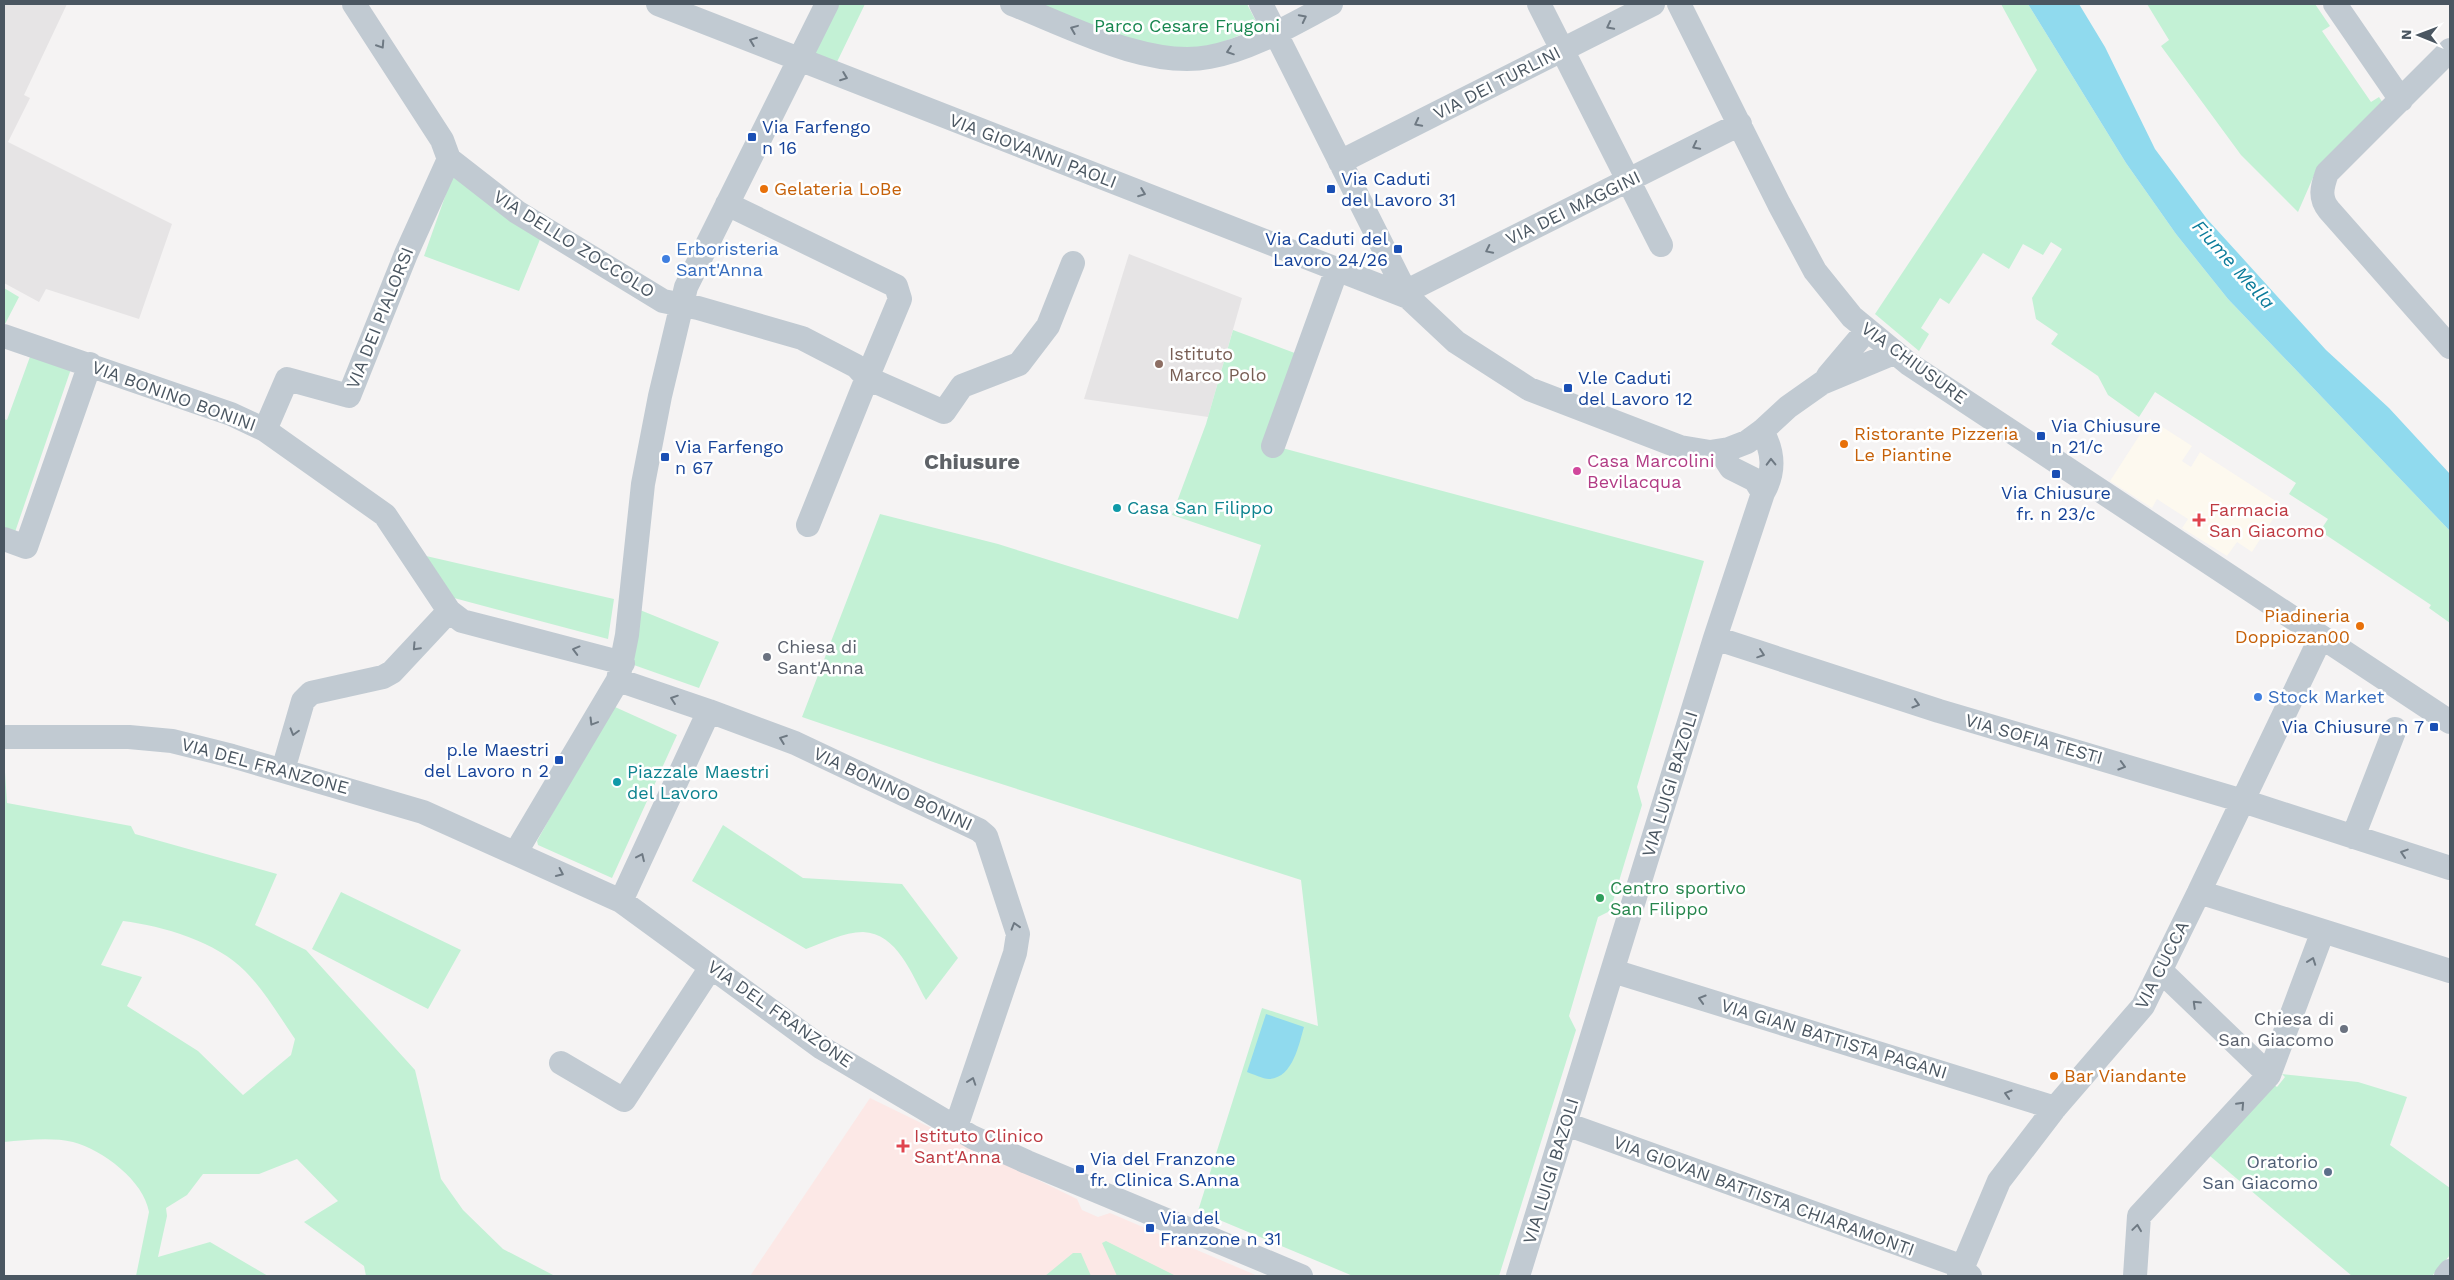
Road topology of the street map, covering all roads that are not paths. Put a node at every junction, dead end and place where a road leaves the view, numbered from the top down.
1 (354, 4) edge
2 (658, 4) edge
3 (827, 4) edge
4 (1012, 4) edge
5 (1261, 4) edge
6 (1331, 4) edge
7 (1539, 4) edge
8 (1653, 4) edge
9 (1680, 4) edge
10 (2334, 4) edge
11 (1276, 33) junction
12 (1562, 49) junction
13 (2450, 50) edge
14 (799, 58) junction
15 (2401, 100) junction
16 (1740, 124) junction
17 (449, 159) junction
18 (1340, 162) junction
19 (1628, 180) junction
20 (727, 204) junction
21 (1661, 245) dead end
22 (1073, 263) dead end
23 (1336, 269) junction
24 (1407, 294) junction
25 (681, 305) junction
26 (1866, 331) junction
27 (4, 336) edge
28 (2450, 347) edge
29 (1894, 353) junction
30 (90, 364) junction
31 (867, 378) junction
32 (1822, 383) junction
33 (265, 430) junction
34 (1762, 431) junction
35 (1273, 446) dead end
36 (1720, 451) junction
37 (1763, 493) junction
38 (808, 524) dead end
39 (4, 539) edge
40 (449, 611) junction
41 (2321, 637) junction
42 (1715, 638) junction
43 (621, 671) junction
44 (709, 711) junction
45 (2450, 722) edge
46 (2395, 729) dead end
47 (4, 737) edge
48 (283, 770) junction
49 (2243, 801) junction
50 (2353, 837) junction
51 (516, 852) junction
52 (2450, 868) edge
53 (2199, 892) junction
54 (621, 901) junction
55 (2323, 931) junction
56 (711, 967) junction
57 (1612, 971) junction
58 (2450, 971) edge
59 (2162, 972) junction
60 (561, 1063) dead end
61 (2269, 1074) junction
62 (2055, 1108) junction
63 (1566, 1124) junction
64 (956, 1127) junction
65 (2450, 1271) edge
66 (1963, 1274) edge
67 (1301, 1276) edge
68 (1518, 1276) edge
69 (2135, 1276) edge
70 (2446, 1276) edge

1 -> 17 street, VIA DELLO ZOCCOLO
14 -> 2 street, VIA GIOVANNI PAOLI
3 - 14 street
11 -> 4 street
5 - 11 street
11 -> 6 street
7 - 12 street
8 -> 12 street, VIA DEI TURLINI
9 - 16 street, VIA CHIUSURE
10 - 15 street
11 - 18 street
12 -> 18 street, VIA DEI TURLINI
12 - 19 street
13 - 15 street
14 - 20 street
14 -> 23 street, VIA GIOVANNI PAOLI
15 - 28 street
16 -> 19 street, VIA DEI MAGGINI
16 - 26 street, VIA CHIUSURE
17 - 25 street, VIA DELLO ZOCCOLO
17 - 33 street, VIA DEI PIALORSI
18 - 24 street
19 - 21 street
19 -> 24 street, VIA DEI MAGGINI
20 - 25 street
20 - 31 street
22 - 31 street, VIA DELLO ZOCCOLO
23 - 24 street, VIA GIOVANNI PAOLI
23 - 35 street
24 - 36 street
25 - 31 street, VIA DELLO ZOCCOLO
25 - 43 street
26 - 29 street, VIA CHIUSURE
26 - 32 street
27 - 30 street, VIA BONINO BONINI
29 - 32 street
29 - 41 street, VIA CHIUSURE
30 - 33 street, VIA BONINO BONINI
30 - 39 street
31 - 38 street
32 - 34 street
33 - 40 street, VIA BONINO BONINI
34 - 36 street
37 -> 34 street, VIA LUIGI BAZOLI
36 - 37 street
37 - 42 street, VIA LUIGI BAZOLI
43 -> 40 street, VIA BONINO BONINI
40 -> 48 street
41 - 45 street, VIA CHIUSURE
41 - 49 street, VIA CUCCA
42 -> 49 street, VIA SOFIA TESTI
42 - 57 street, VIA LUIGI BAZOLI
44 -> 43 street
43 -> 51 street
54 -> 44 street
64 -> 44 street, VIA BONINO BONINI
46 - 50 street
47 - 48 street, VIA DEL FRANZONE
48 - 51 street, VIA DEL FRANZONE
49 - 50 street, VIA SOFIA TESTI
49 - 53 street, VIA CUCCA
52 -> 50 street, VIA SOFIA TESTI
51 -> 54 street
53 - 55 street
53 - 59 street, VIA CUCCA
54 - 56 street, VIA DEL FRANZONE
55 - 58 street
61 -> 55 street
56 - 60 street
56 - 64 street, VIA DEL FRANZONE
62 -> 57 street, VIA GIAN BATTISTA PAGANI
57 - 63 street, VIA LUIGI BAZOLI
61 -> 59 street
59 - 62 street, VIA CUCCA
69 -> 61 street
62 - 66 street, VIA CUCCA
63 - 66 street, VIA GIOVAN BATTISTA CHIARAMONTI
63 - 68 street, VIA LUIGI BAZOLI
64 - 67 street, VIA DEL FRANZONE
65 - 70 street

